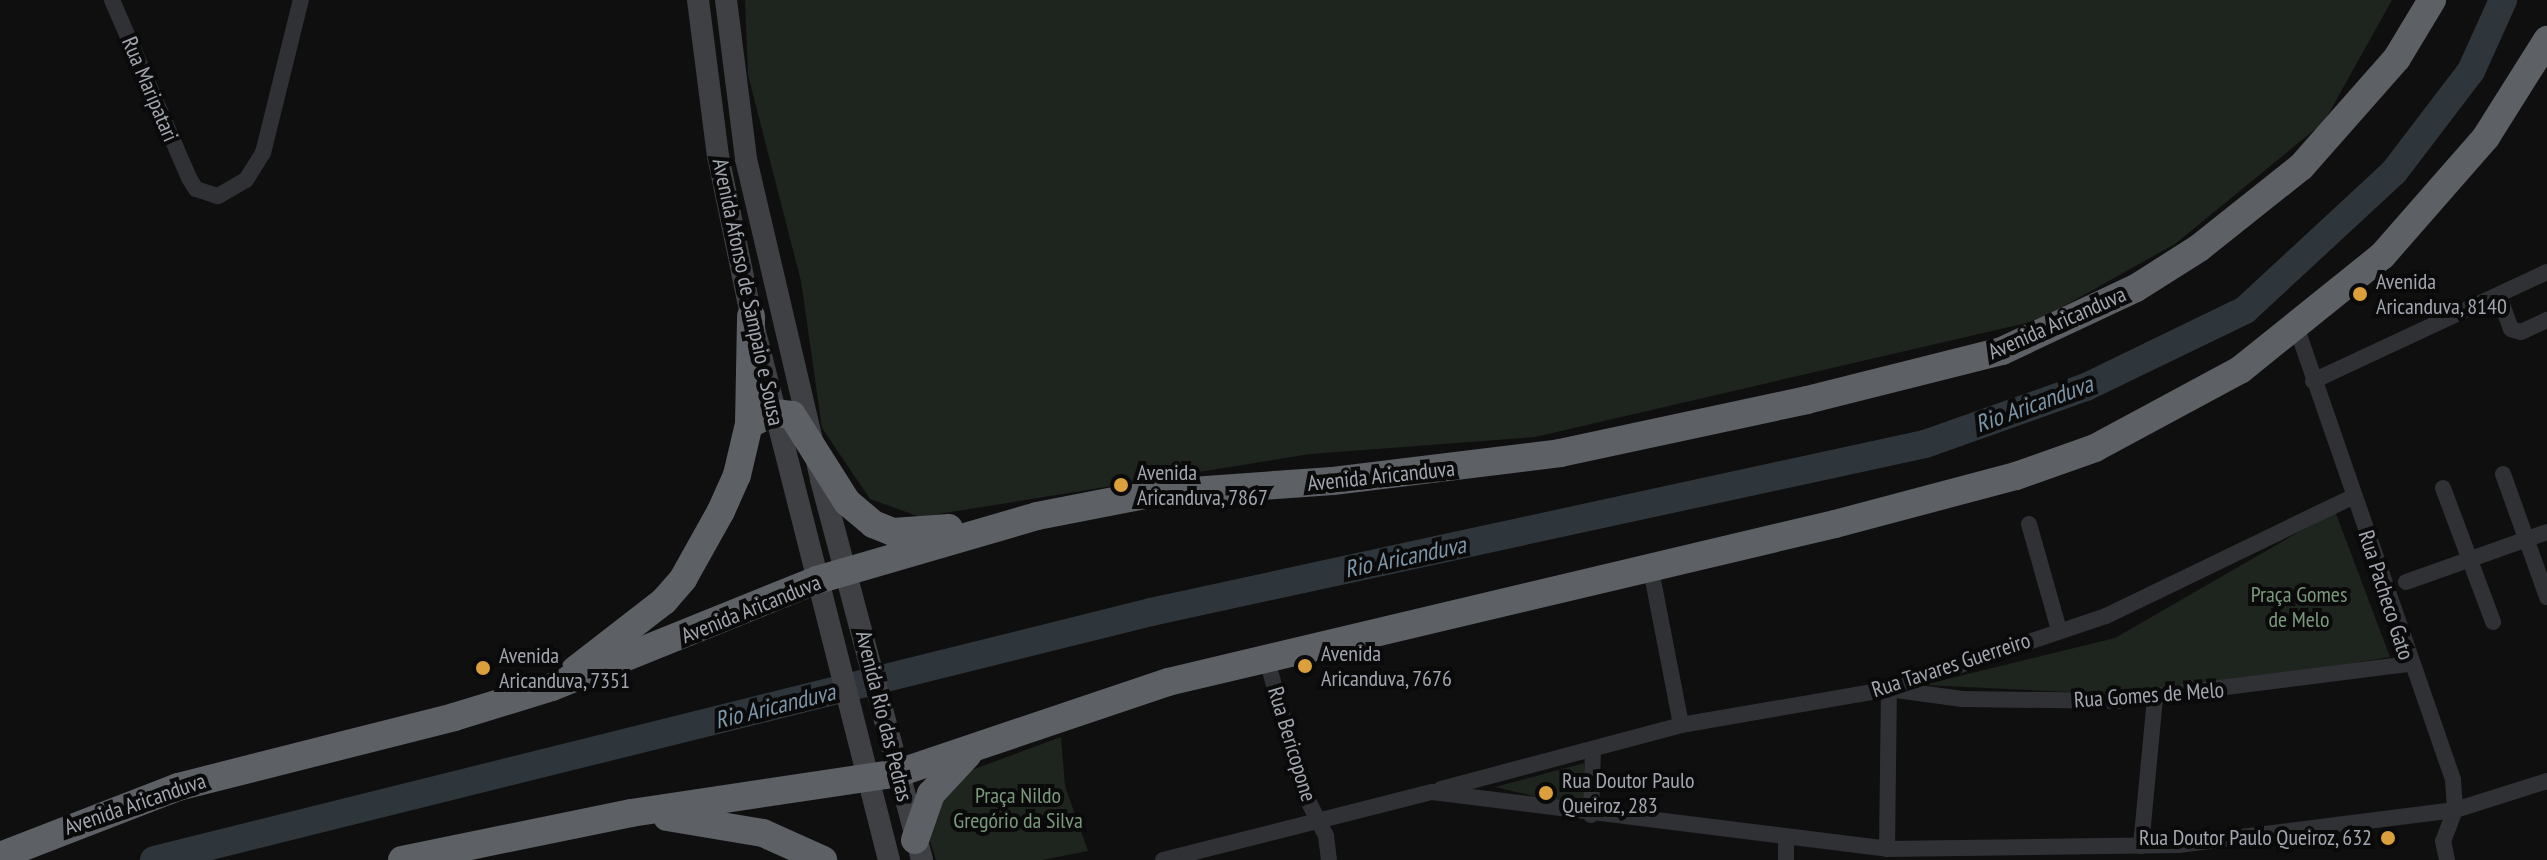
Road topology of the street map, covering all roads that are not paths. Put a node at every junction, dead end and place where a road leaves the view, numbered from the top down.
1 (112, 0) edge
2 (301, 0) edge
3 (698, 0) edge
4 (726, 0) edge
5 (2432, 0) edge
6 (2547, 40) edge
7 (2547, 272) edge
8 (2499, 296) junction
9 (751, 316) joint
10 (2547, 320) edge
11 (2297, 329) junction
12 (2313, 381) junction
13 (761, 418) junction
14 (815, 450) junction
15 (2503, 474) dead end
16 (2443, 488) dead end
17 (2354, 496) junction
18 (1037, 516) junction
19 (2029, 524) dead end
20 (2547, 532) edge
21 (2527, 540) junction
22 (2469, 559) junction
23 (1651, 570) junction
24 (847, 571) junction
25 (817, 580) junction
26 (2396, 587) junction
27 (2547, 597) edge
28 (2493, 622) dead end
29 (2059, 630) junction
30 (1268, 663) junction
31 (2408, 664) junction
32 (552, 687) junction
33 (1889, 689) junction
34 (2155, 699) junction
35 (1681, 725) junction
36 (983, 743) junction
37 (1593, 749) junction
38 (898, 773) junction
39 (867, 780) junction
40 (2547, 781) edge
41 (1432, 792) junction
42 (2455, 810) junction
43 (631, 813) junction
44 (1591, 815) junction
45 (1320, 823) junction
46 (1786, 840) junction
47 (2141, 846) junction
48 (1887, 849) junction
49 (919, 850) edge
50 (0, 856) edge
51 (402, 860) edge
52 (823, 860) edge
53 (889, 860) edge
54 (1163, 860) edge
55 (1329, 860) edge
56 (1786, 860) edge
57 (2447, 860) edge

1 - 2 street, Rua Maripatari
3 - 9 main road, Avenida Afonso de Sampaio e Sousa
4 - 14 main road, Avenida Afonso de Sampaio e Sousa
5 - 18 highway, Avenida Aricanduva
6 - 11 highway
7 - 8 street
8 - 10 street
8 - 12 street
9 - 13 highway
11 - 12 street, Rua Pacheco Gato
11 - 23 highway
12 - 17 street, Rua Pacheco Gato
13 - 14 highway
13 - 25 main road, Avenida Afonso de Sampaio e Sousa
13 - 32 highway
14 - 18 highway
14 - 24 main road, Avenida Afonso de Sampaio e Sousa
15 - 21 street
16 - 22 street
17 - 26 street, Rua Pacheco Gato
17 - 29 street, Rua Tavares Guerreiro
18 - 24 highway, Avenida Aricanduva
19 - 29 street
20 - 21 street
21 - 22 street
21 - 27 street
22 - 26 street
22 - 28 street
23 - 30 highway
23 - 35 street
24 - 25 highway, Avenida Aricanduva
24 - 38 main road, Avenida Rio das Pedras
25 - 32 highway, Avenida Aricanduva
25 - 39 main road, Avenida Rio das Pedras
26 - 31 street, Rua Pacheco Gato
29 - 33 street, Rua Tavares Guerreiro
30 - 36 highway
30 - 45 street, Rua Bericopone
31 - 34 street, Rua Gomes de Melo
31 - 42 street, Rua Pacheco Gato
32 - 50 highway, Avenida Aricanduva
33 - 34 street, Rua Gomes de Melo
33 - 35 street, Rua Tavares Guerreiro
33 - 48 street
34 - 47 street
35 - 37 street, Rua Tavares Guerreiro
36 - 38 highway
36 - 49 highway
37 - 41 street, Rua Tavares Guerreiro
37 - 44 street
38 - 39 highway
38 - 49 main road, Avenida Rio das Pedras
39 - 43 highway
39 - 53 main road, Avenida Rio das Pedras
40 - 42 street
41 - 44 street
41 - 45 street, Rua Tavares Guerreiro
42 - 47 street
42 - 57 street, Rua Pacheco Gato
43 - 51 highway
43 - 52 highway
44 - 46 street
45 - 54 street, Rua Tavares Guerreiro
45 - 55 street, Rua Bericopone
46 - 48 street
46 - 56 street
47 - 48 street

